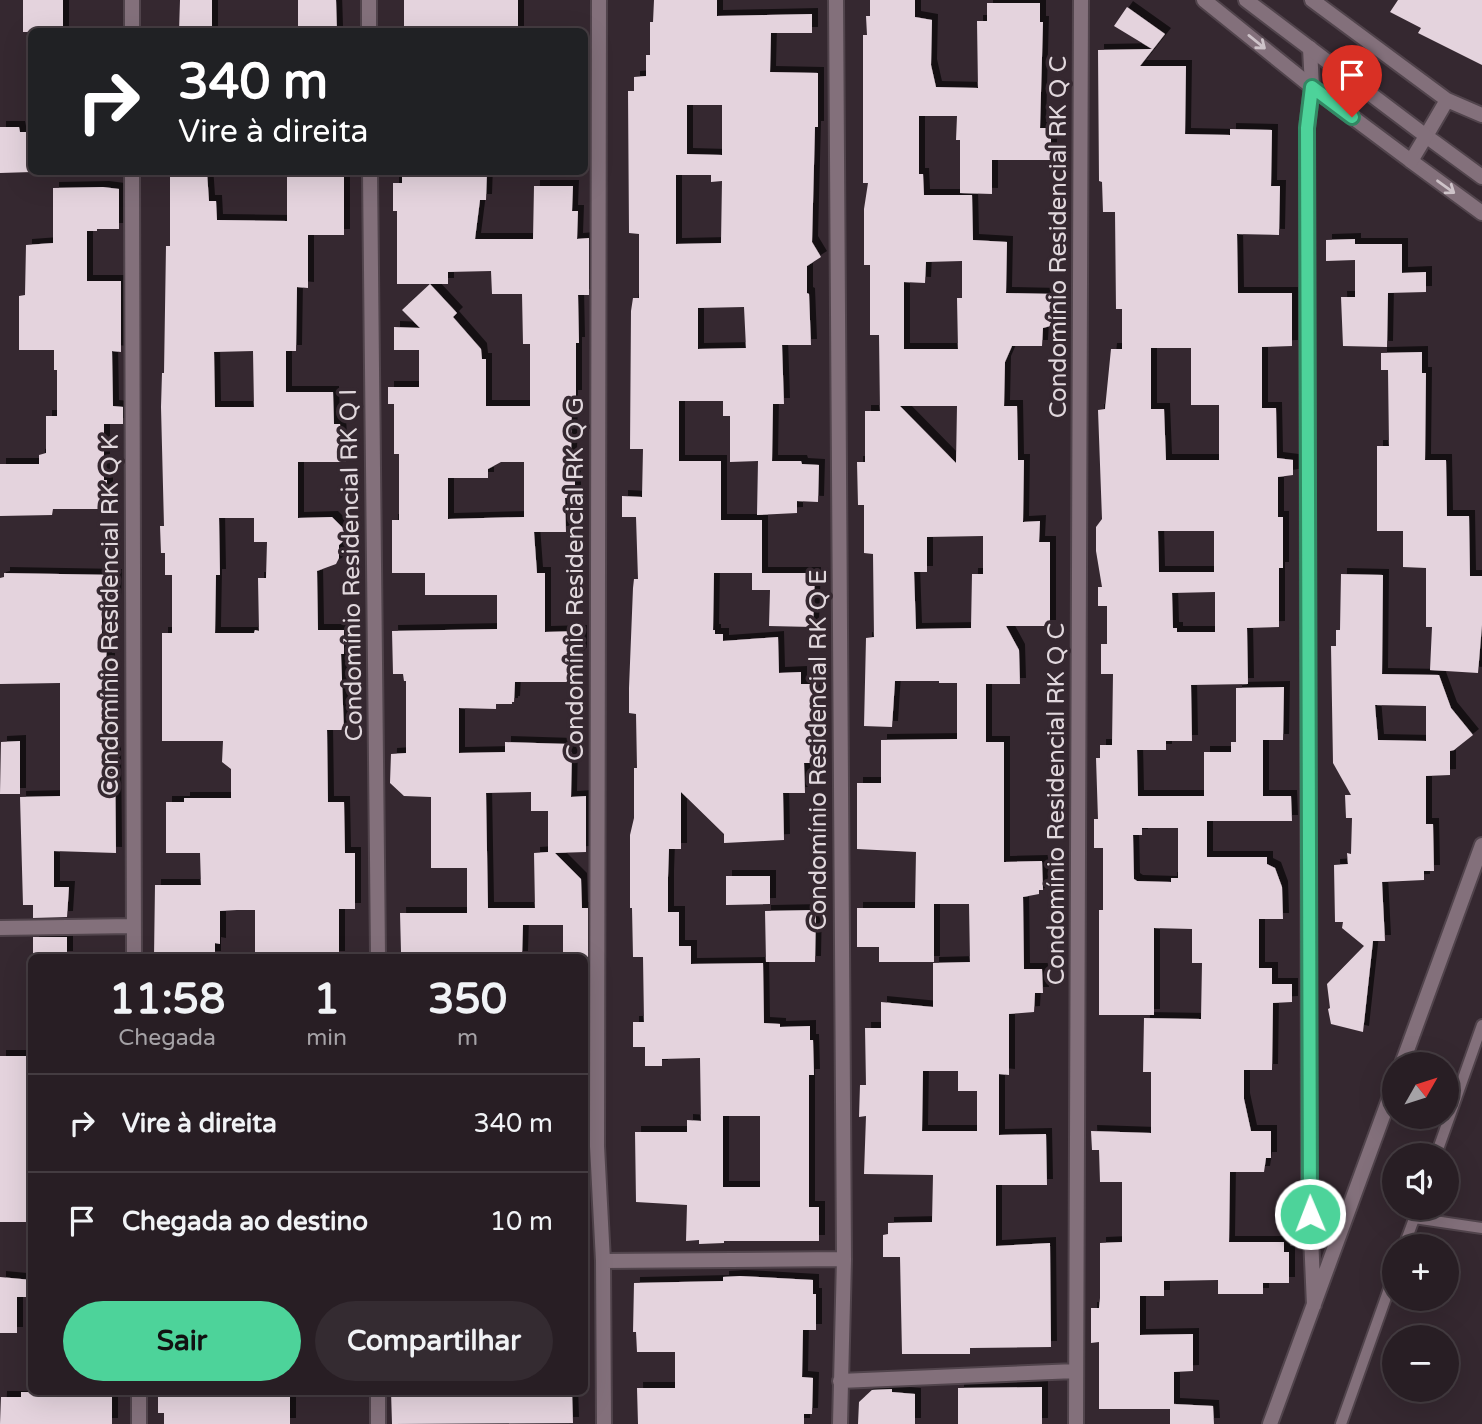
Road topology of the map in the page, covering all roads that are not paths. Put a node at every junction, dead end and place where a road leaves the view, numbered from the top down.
1 (132, 0) edge
2 (369, 0) edge
3 (599, 0) edge
4 (836, 0) edge
5 (1082, 0) edge
6 (1204, 0) edge
7 (1246, 0) edge
8 (1312, 0) edge
9 (132, 28) edge
10 (369, 28) edge
11 (1310, 48) junction
12 (1312, 87) junction
13 (1447, 100) junction
14 (1482, 115) edge
15 (1426, 136) junction
16 (1411, 161) junction
17 (132, 175) edge
18 (370, 175) edge
19 (1482, 177) edge
20 (1482, 213) edge
21 (1482, 845) edge
22 (133, 926) junction
23 (0, 928) edge
24 (134, 954) edge
25 (378, 954) edge
26 (1482, 1025) edge
27 (1406, 1052) edge
28 (1382, 1119) edge
29 (1440, 1143) edge
30 (591, 1146) edge
31 (1447, 1220) edge
32 (1482, 1228) edge
33 (844, 1259) junction
34 (603, 1261) junction
35 (1314, 1305) junction
36 (1382, 1309) edge
37 (1076, 1371) junction
38 (840, 1381) junction
39 (139, 1395) edge
40 (378, 1395) edge
41 (139, 1424) edge
42 (378, 1424) edge
43 (604, 1424) edge
44 (840, 1424) edge
45 (1076, 1424) edge
46 (1270, 1424) edge
47 (1341, 1424) edge

1 - 9 street
2 - 10 street
3 - 30 street, Condomínio Residencial RK Q G
4 - 33 street, Condomínio Residencial RK Q E
5 - 37 street, Condomínio Residencial RK Q C
6 -> 12 street
7 - 11 street
8 - 13 street
11 - 12 street
11 - 15 street
12 - 16 street
12 - 35 street
13 - 14 street
13 - 15 street
15 - 16 street
15 - 19 street
16 -> 20 street
17 - 22 street, Condomínio Residencial RK Q K
18 - 25 street, Condomínio Residencial RK Q I
21 - 27 street
22 - 23 street
22 - 24 street, Condomínio Residencial RK Q K
26 - 29 lane
28 - 35 street
30 - 34 street, Condomínio Residencial RK Q G
31 - 32 lane
33 - 34 street
33 - 38 street, Condomínio Residencial RK Q E
34 - 43 street, Condomínio Residencial RK Q G
35 - 46 street
36 - 47 lane
37 - 38 street
37 - 45 street, Condomínio Residencial RK Q C
38 - 44 street, Condomínio Residencial RK Q E
39 - 41 street
40 - 42 street

